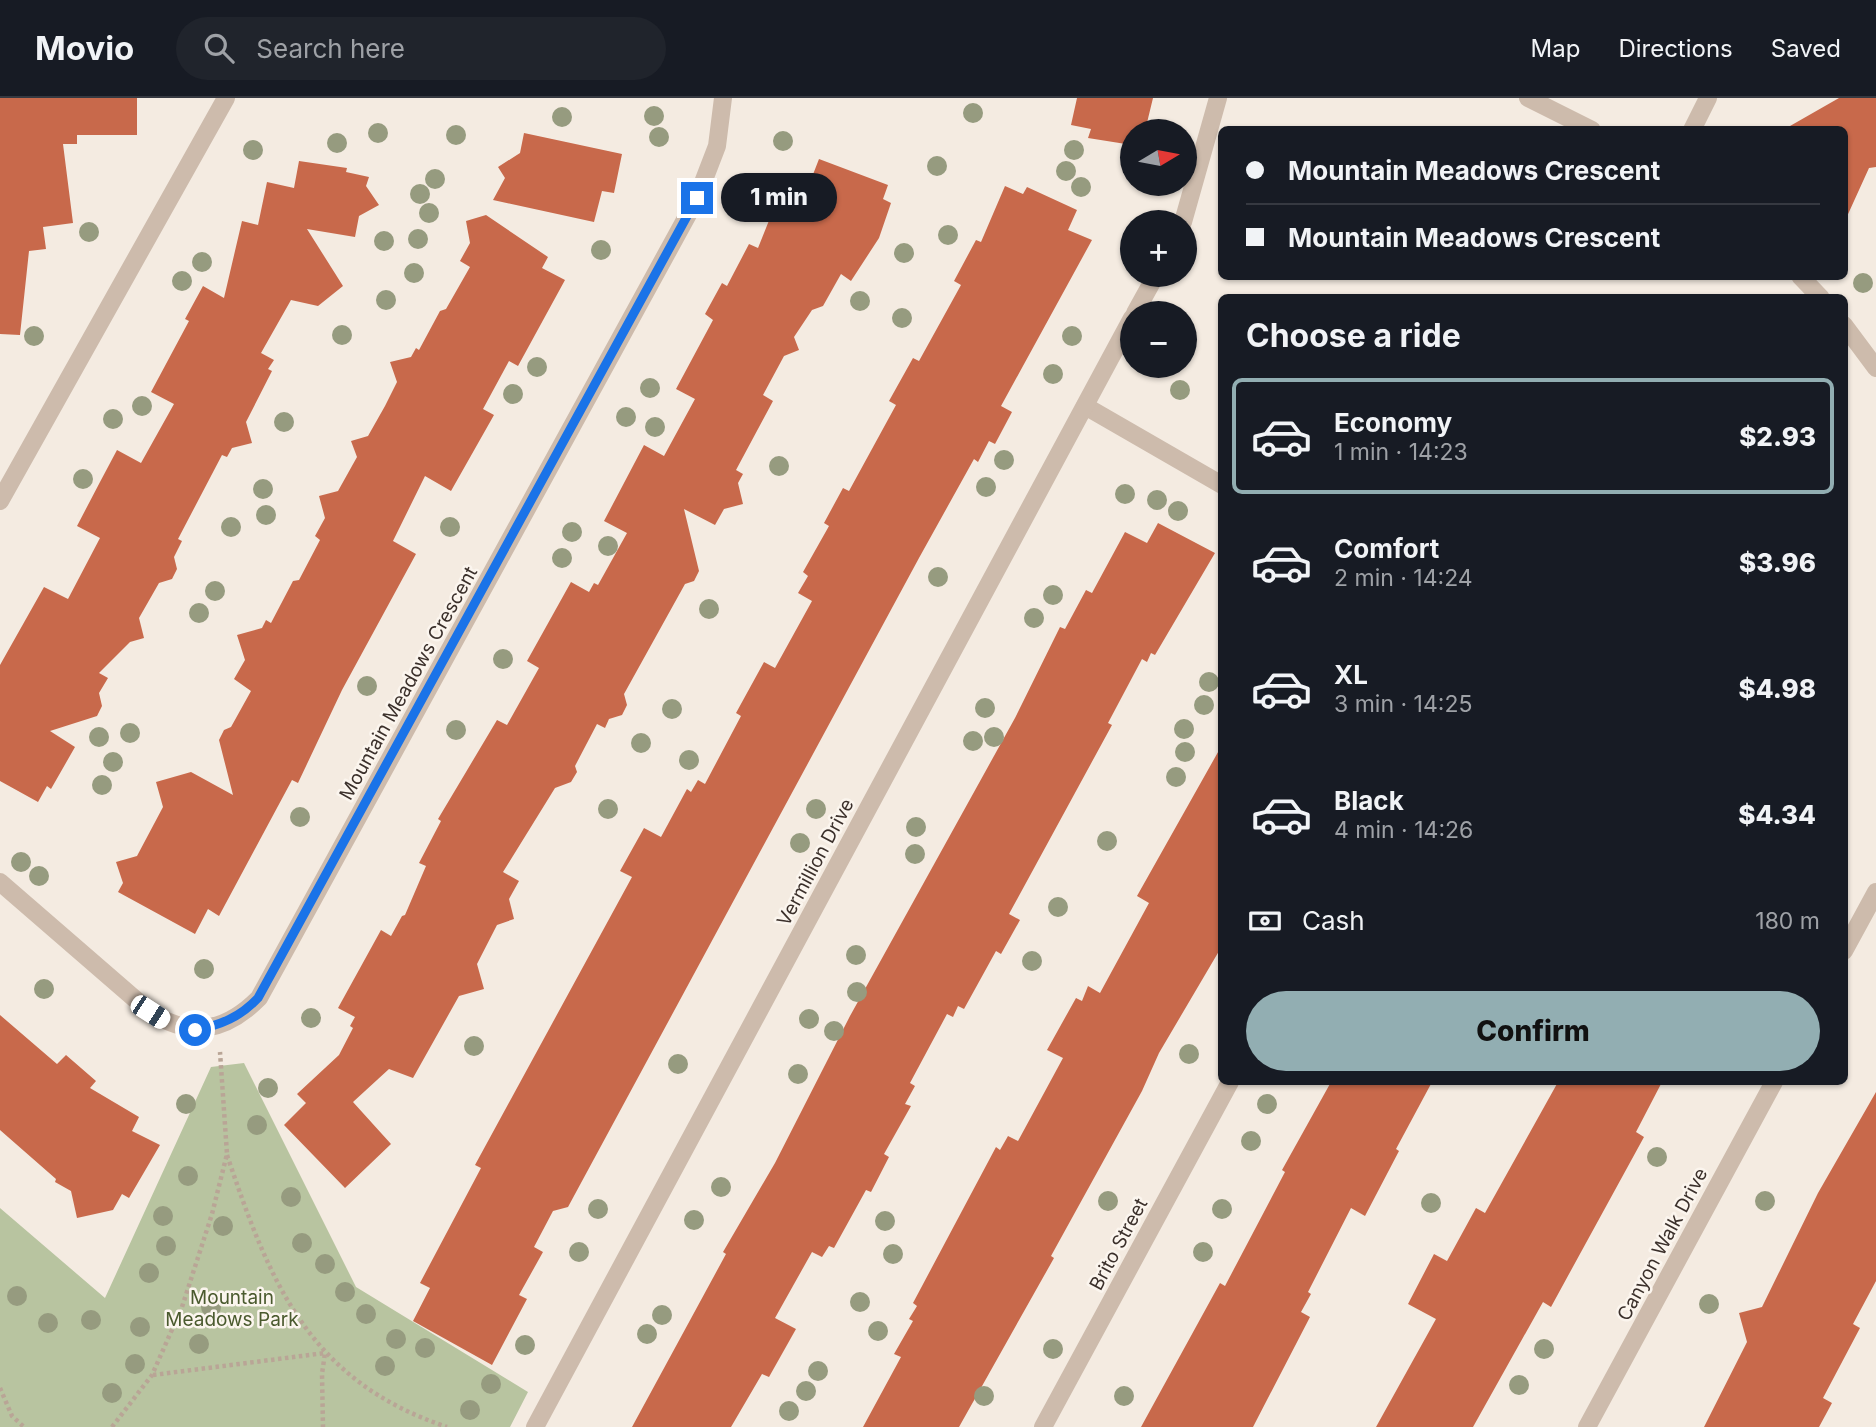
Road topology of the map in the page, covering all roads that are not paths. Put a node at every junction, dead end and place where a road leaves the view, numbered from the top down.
1 (226, 98) edge
2 (723, 98) edge
3 (1218, 98) edge
4 (1528, 98) edge
5 (1708, 98) edge
6 (1584, 126) edge
7 (1694, 126) edge
8 (1186, 210) edge
9 (1804, 280) edge
10 (1817, 294) edge
11 (1848, 330) edge
12 (1120, 340) edge
13 (1876, 368) edge
14 (1085, 406) junction
15 (1218, 483) edge
16 (0, 501) edge
17 (0, 882) edge
18 (1876, 892) edge
19 (1848, 944) edge
20 (1228, 1085) edge
21 (1772, 1085) edge
22 (535, 1427) edge
23 (1043, 1427) edge
24 (1587, 1427) edge

1 - 16 street
2 - 17 street, Mountain Meadows Crescent
3 - 8 street
4 - 6 street
5 - 7 street
9 - 10 street
11 - 13 street
12 - 14 street, Vermillion Drive
14 - 15 street
14 - 22 street, Vermillion Drive
18 - 19 street
20 - 23 street, Brito Street
21 - 24 street, Canyon Walk Drive

